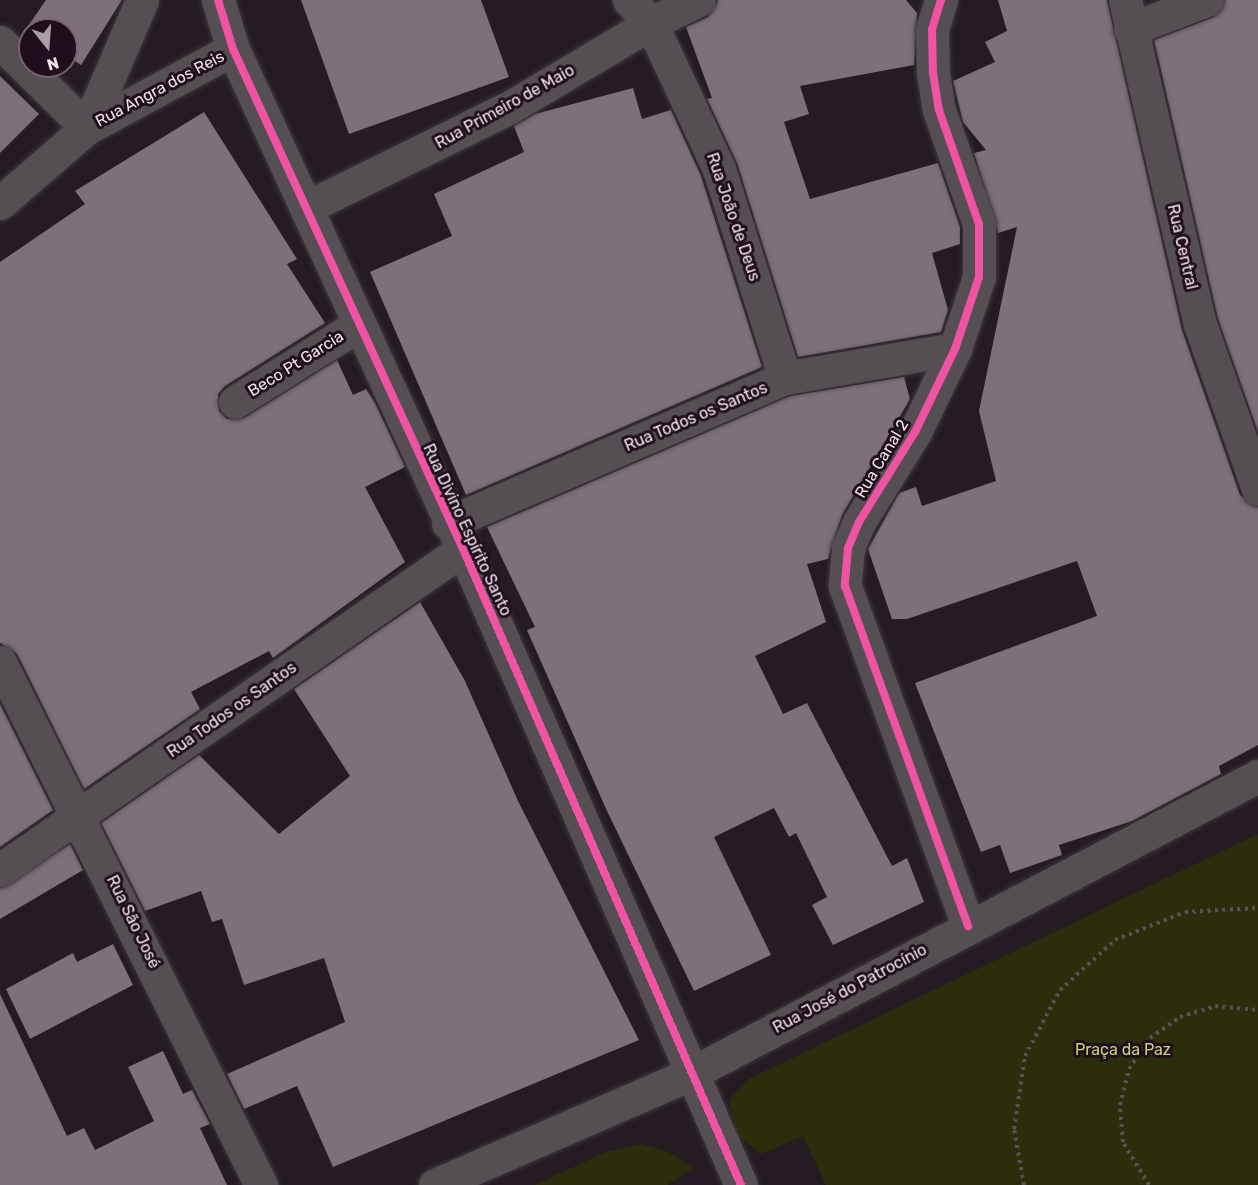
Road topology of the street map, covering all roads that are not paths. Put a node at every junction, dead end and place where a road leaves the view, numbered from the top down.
1 (142, 0) edge
2 (218, 0) edge
3 (699, 0) edge
4 (941, 0) edge
5 (1207, 0) edge
6 (640, 11) edge
7 (1128, 15) edge
8 (0, 42) edge
9 (233, 49) junction
10 (87, 128) junction
11 (0, 203) edge
12 (307, 207) junction
13 (358, 325) junction
14 (955, 349) junction
15 (785, 378) junction
16 (235, 402) dead end
17 (1258, 489) edge
18 (456, 536) junction
19 (0, 662) edge
20 (1258, 776) edge
21 (81, 815) junction
22 (0, 870) edge
23 (968, 926) junction
24 (692, 1073) junction
25 (261, 1185) edge
26 (435, 1185) edge
27 (741, 1185) edge

1 - 10 street, Rua Angra dos Reis
2 - 9 street, Rua Divino Espírito Santo
3 - 6 street, Rua Primeiro de Maio
4 - 14 street, Rua Canal 2
5 - 7 street
6 - 12 street, Rua Primeiro de Maio
6 - 15 street, Rua João de Deus
7 - 17 street, Rua Central
8 - 10 street
9 - 10 street, Rua Angra dos Reis
9 - 12 street, Rua Divino Espírito Santo
10 - 11 street, Rua Angra dos Reis
12 - 13 street, Rua Divino Espírito Santo
13 - 16 street, Beco Pt Garcia
13 - 18 street, Rua Divino Espírito Santo
14 - 15 street, Rua Todos os Santos
14 - 23 street, Rua Canal 2
15 - 18 street, Rua Todos os Santos
18 - 21 street, Rua Todos os Santos
18 - 24 street, Rua Divino Espírito Santo
19 - 21 street, Rua São José
20 - 23 street, Rua José do Patrocínio
21 - 22 street, Rua Todos os Santos
21 - 25 street, Rua São José
23 - 24 street, Rua José do Patrocínio
24 - 26 street, Rua José do Patrocínio
24 - 27 street, Rua Divino Espírito Santo

